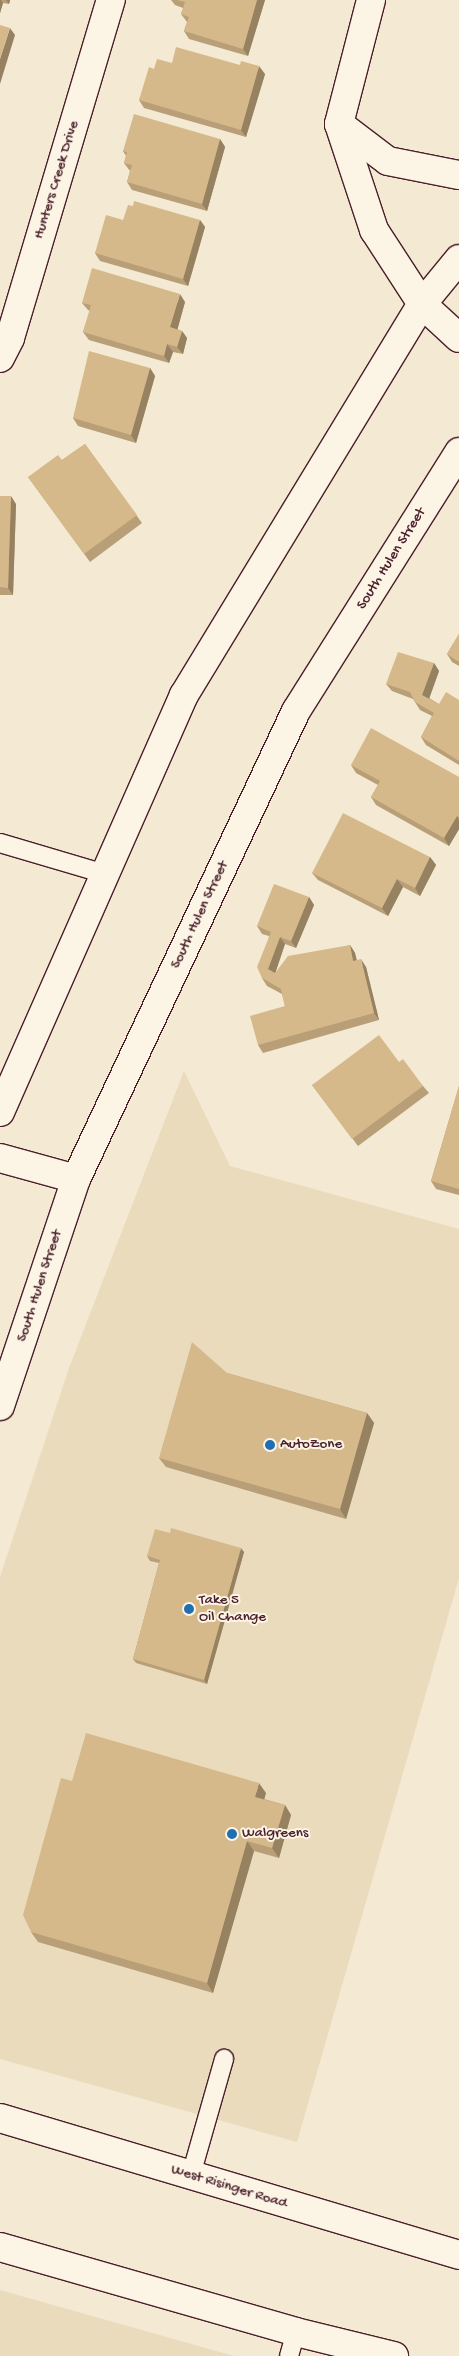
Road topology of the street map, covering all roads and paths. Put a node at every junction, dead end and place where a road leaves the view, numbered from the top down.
1 (111, 0) edge
2 (371, 0) edge
3 (339, 124) junction
4 (459, 174) edge
5 (459, 259) edge
6 (422, 304) junction
7 (459, 338) edge
8 (0, 358) edge
9 (459, 452) edge
10 (0, 843) edge
11 (105, 874) junction
12 (0, 1112) edge
13 (0, 1158) edge
14 (76, 1179) junction
15 (0, 1406) edge
16 (224, 2059) dead end
17 (0, 2103) edge
18 (0, 2118) edge
19 (100, 2148) junction
20 (191, 2175) junction
21 (0, 2247) edge
22 (459, 2255) edge
23 (292, 2344) edge
24 (394, 2356) edge

1 - 8 main road, Hunters Creek Drive
2 - 3 main road
3 - 4 main road
3 - 6 main road
5 - 6 main road
6 - 7 main road
6 - 11 main road
9 - 14 main road, South Hulen Street
10 - 11 lane
11 - 12 main road
13 - 14 main road
14 - 15 main road, South Hulen Street
16 - 20 lane
17 - 19 main road
18 - 19 main road, West Risinger Road
19 - 20 main road, West Risinger Road
20 - 22 main road, West Risinger Road
21 - 23 main road
23 - 24 main road

